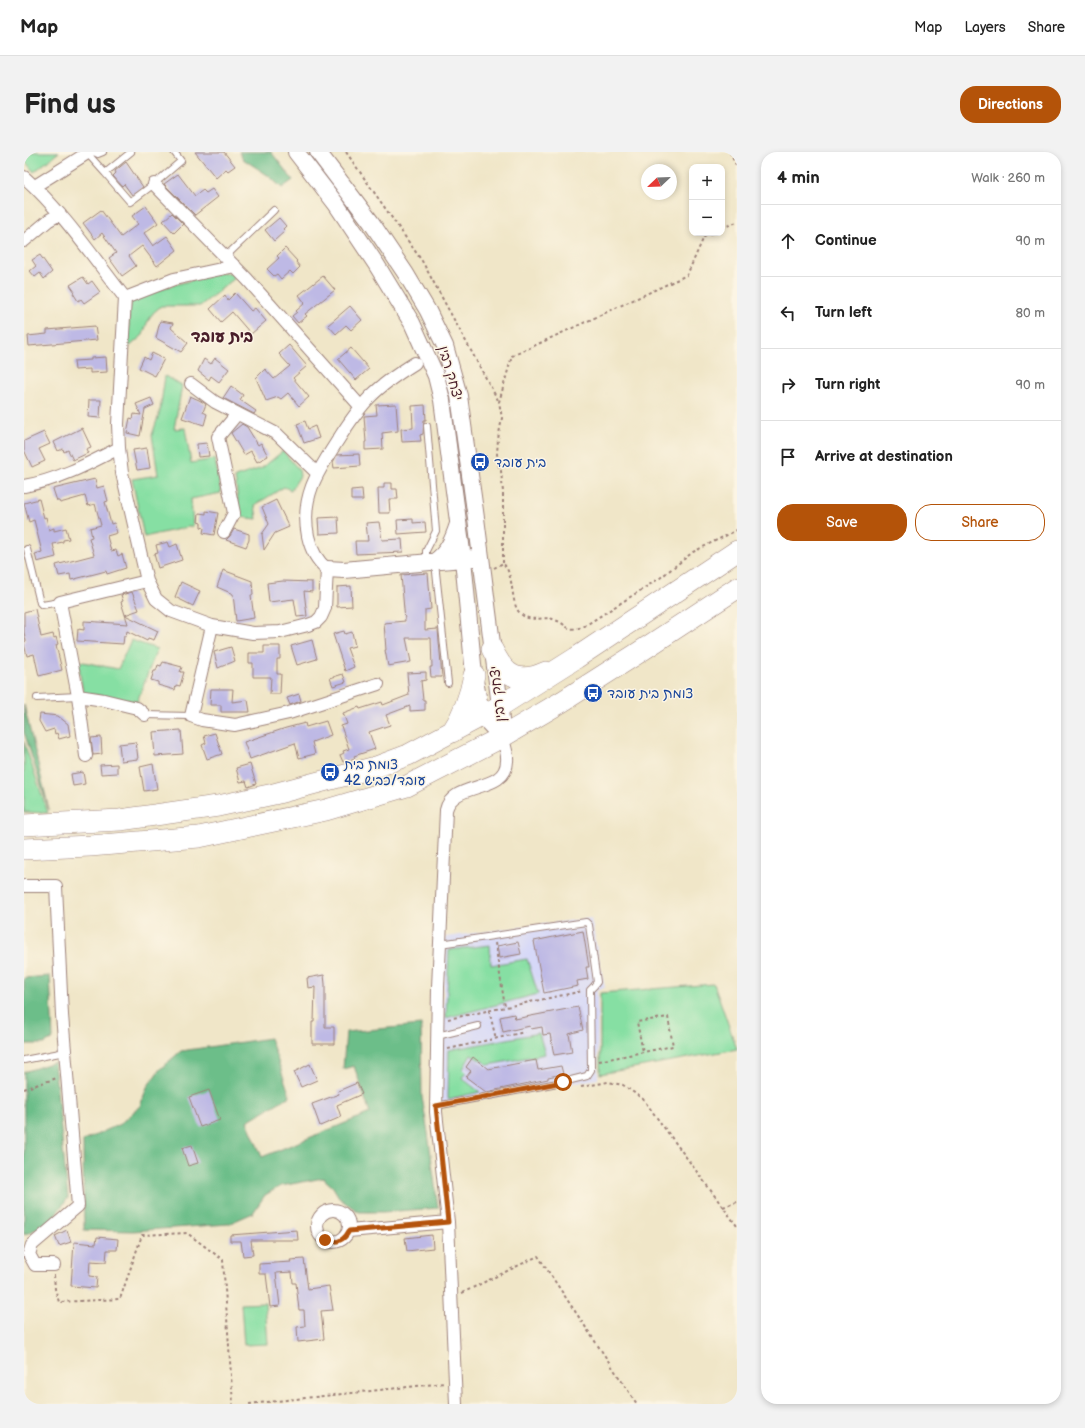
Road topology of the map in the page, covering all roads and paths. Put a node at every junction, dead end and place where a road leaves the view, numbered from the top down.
1 (90, 152) edge
2 (103, 152) edge
3 (131, 152) edge
4 (174, 152) edge
5 (296, 152) edge
6 (318, 152) edge
7 (346, 152) edge
8 (730, 152) edge
9 (737, 168) edge
10 (105, 173) junction
11 (24, 177) edge
12 (154, 184) junction
13 (35, 186) junction
14 (274, 210) dead end
15 (60, 214) junction
16 (737, 222) edge
17 (725, 227) edge
18 (706, 236) edge
19 (24, 241) edge
20 (225, 257) junction
21 (235, 266) junction
22 (125, 298) junction
23 (415, 363) dead end
24 (190, 384) dead end
25 (499, 402) junction
26 (361, 407) junction
27 (238, 414) junction
28 (427, 426) dead end
29 (119, 448) junction
30 (317, 473) junction
31 (24, 486) edge
32 (458, 523) junction
33 (737, 530) edge
34 (224, 532) dead end
35 (27, 549) dead end
36 (737, 551) edge
37 (481, 557) junction
38 (463, 559) junction
39 (430, 562) junction
40 (503, 563) junction
41 (327, 569) junction
42 (483, 575) junction
43 (147, 581) junction
44 (737, 588) edge
45 (60, 602) junction
46 (212, 626) junction
47 (492, 649) junction
48 (576, 658) junction
49 (474, 674) junction
50 (448, 683) dead end
51 (378, 684) dead end
52 (78, 696) junction
53 (36, 698) dead end
54 (500, 706) junction
55 (145, 715) joint
56 (190, 716) junction
57 (482, 716) junction
58 (452, 732) junction
59 (502, 737) junction
60 (86, 756) dead end
61 (24, 825) edge
62 (24, 849) edge
63 (24, 886) edge
64 (494, 936) junction
65 (440, 944) junction
66 (590, 990) junction
67 (505, 1007) junction
68 (489, 1010) junction
69 (437, 1021) junction
70 (478, 1026) dead end
71 (525, 1032) dead end
72 (437, 1036) junction
73 (496, 1038) junction
74 (437, 1051) junction
75 (65, 1052) junction
76 (643, 1052) junction
77 (24, 1060) edge
78 (591, 1062) junction
79 (67, 1074) junction
80 (577, 1087) dead end
81 (24, 1089) edge
82 (436, 1106) junction
83 (737, 1202) edge
84 (723, 1207) junction
85 (448, 1222) junction
86 (737, 1226) edge
87 (349, 1231) dead end
88 (54, 1266) joint
89 (452, 1298) junction
90 (454, 1382) junction
91 (233, 1404) edge
92 (249, 1404) edge
93 (456, 1404) edge
94 (637, 1404) edge

1 - 2 lane
1 - 10 lane
1 - 13 street
3 - 10 lane
4 - 12 lane
5 - 32 main road, יצחק רבין
6 - 37 main road, יצחק רבין
7 - 25 path
8 - 9 path
10 - 12 lane
11 - 13 street
12 - 20 street
13 - 15 street
14 - 20 lane
15 - 19 street
15 - 22 street
16 - 17 path
18 - 25 path
20 - 21 street
21 - 22 street
21 - 26 street
22 - 29 street
23 - 26 street
24 - 27 street
25 - 40 path
26 - 30 street
27 - 30 street
27 - 34 street
28 - 39 lane
29 - 31 street
29 - 43 street
30 - 41 street
32 - 38 main road, יצחק רבין
32 - 39 main road
33 - 40 path
35 - 45 lane
36 - 48 highway
37 - 38 main road
37 - 42 main road, יצחק רבין
38 - 39 main road
38 - 49 main road, יצחק רבין
39 - 41 main road
39 - 50 lane
40 - 42 path
41 - 46 street
42 - 47 main road, יצחק רבין
43 - 45 street
43 - 46 street
44 - 59 highway
45 - 52 street
46 - 56 street
47 - 48 highway
47 - 54 main road, יצחק רבין
48 - 54 highway
49 - 57 main road, יצחק רבין
49 - 58 highway
51 - 56 street
52 - 53 lane
52 - 55 street
52 - 60 street
54 - 57 highway
54 - 59 main road, יצחק רבין
55 - 56 lane
57 - 58 highway
57 - 59 main road, יצחק רבין
58 - 61 highway
59 - 62 highway
59 - 65 street
63 - 75 street
64 - 65 lane
64 - 66 lane
64 - 67 path
65 - 69 street
66 - 67 path
66 - 78 lane
67 - 68 path
68 - 69 path
68 - 73 path
69 - 72 street
70 - 72 lane
71 - 73 path
72 - 74 street
73 - 74 path
74 - 82 street
75 - 77 lane
75 - 79 street
76 - 76 path
76 - 78 path
78 - 82 lane
79 - 81 path
79 - 88 street
80 - 84 path
82 - 85 street
83 - 84 path
84 - 86 path
85 - 87 street
85 - 89 street
88 - 91 path
89 - 90 street
89 - 94 path
90 - 92 path
90 - 93 street

